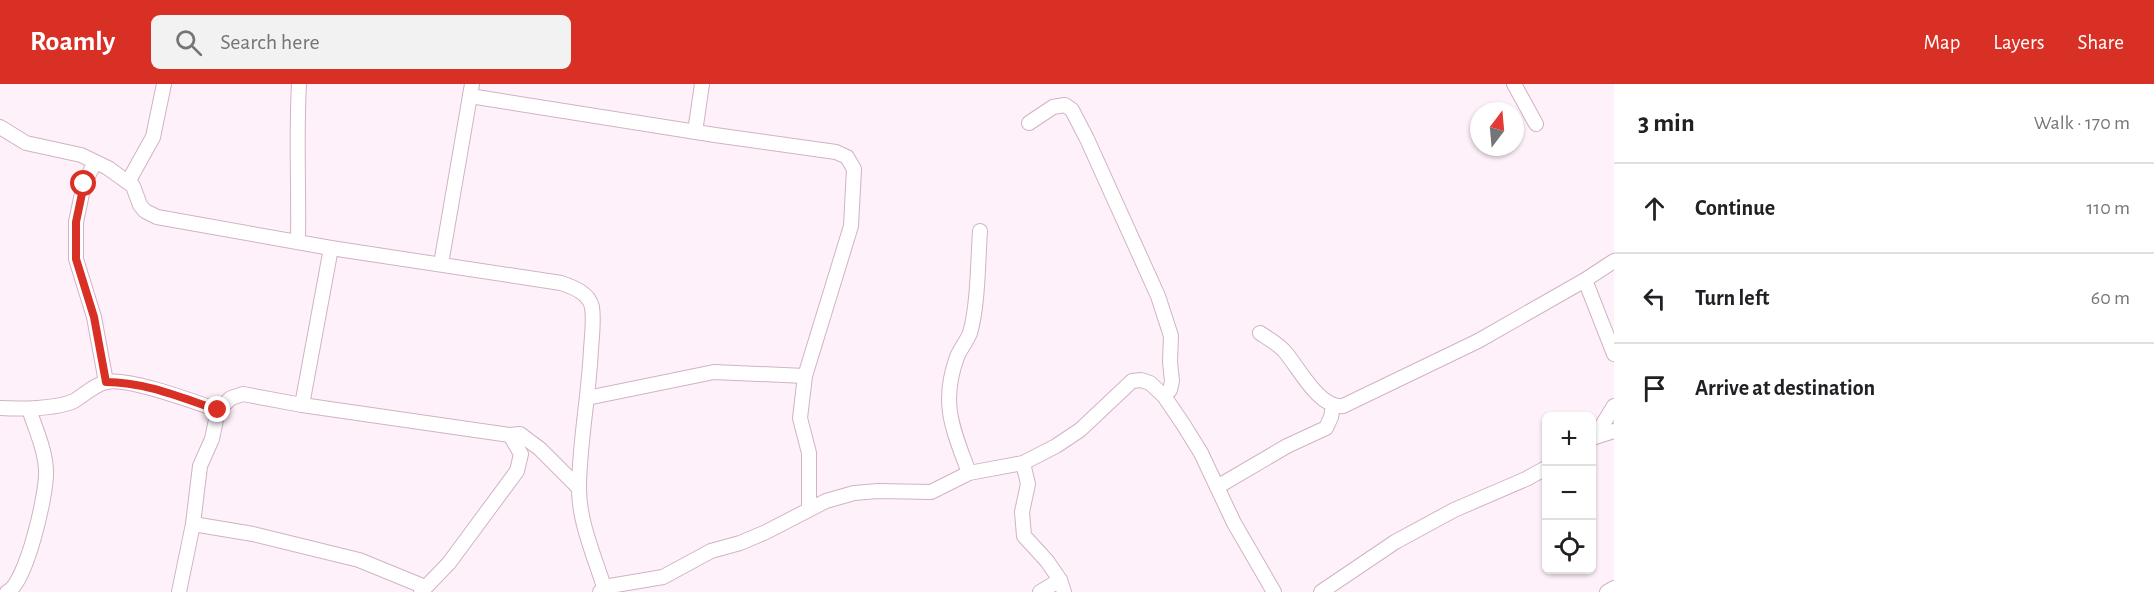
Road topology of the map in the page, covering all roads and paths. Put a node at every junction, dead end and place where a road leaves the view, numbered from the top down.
1 (164, 84) edge
2 (299, 84) edge
3 (702, 84) edge
4 (1514, 84) edge
5 (471, 90) edge
6 (1029, 123) dead end
7 (1536, 124) dead end
8 (0, 127) edge
9 (695, 132) junction
10 (95, 162) junction
11 (128, 182) junction
12 (980, 231) dead end
13 (298, 242) junction
14 (331, 248) junction
15 (1614, 261) edge
16 (441, 264) junction
17 (1584, 280) junction
18 (1260, 333) dead end
19 (1614, 354) edge
20 (805, 376) junction
21 (106, 382) junction
22 (1164, 396) junction
23 (587, 398) junction
24 (302, 405) junction
25 (1333, 406) junction
26 (1614, 406) edge
27 (0, 408) edge
28 (29, 409) junction
29 (218, 410) junction
30 (1614, 431) edge
31 (1596, 433) edge
32 (510, 435) junction
33 (1596, 437) edge
34 (1023, 463) junction
35 (1542, 470) edge
36 (969, 473) junction
37 (1217, 487) junction
38 (579, 488) junction
39 (810, 509) junction
40 (194, 524) junction
41 (1062, 586) edge
42 (1614, 588) edge
43 (423, 589) edge
44 (602, 590) edge
45 (7, 592) edge
46 (179, 592) edge
47 (1040, 592) edge
48 (1274, 592) edge
49 (1321, 592) edge
50 (1607, 592) edge

1 - 11 street
2 - 13 street
3 - 9 street
4 - 7 street
5 - 9 street
5 - 16 street
6 - 22 street
8 - 10 street
9 - 20 street
10 - 11 street
10 - 21 street
11 - 13 street
12 - 36 street
13 - 14 street
14 - 16 street
14 - 24 street
15 - 17 street
16 - 23 street
17 - 19 street
17 - 25 street
18 - 25 street
20 - 23 street
20 - 39 street
21 - 28 street
21 - 29 street
22 - 34 street
22 - 37 street
23 - 38 street
24 - 29 street
24 - 32 street
25 - 37 street
26 - 31 street
27 - 28 street
28 - 45 street
29 - 40 street
30 - 33 street
32 - 38 street
32 - 43 street
34 - 36 street
34 - 41 street
35 - 49 street
36 - 39 street
37 - 48 street
38 - 44 street
39 - 44 street
40 - 43 street
40 - 46 street
41 - 47 street
42 - 50 street

